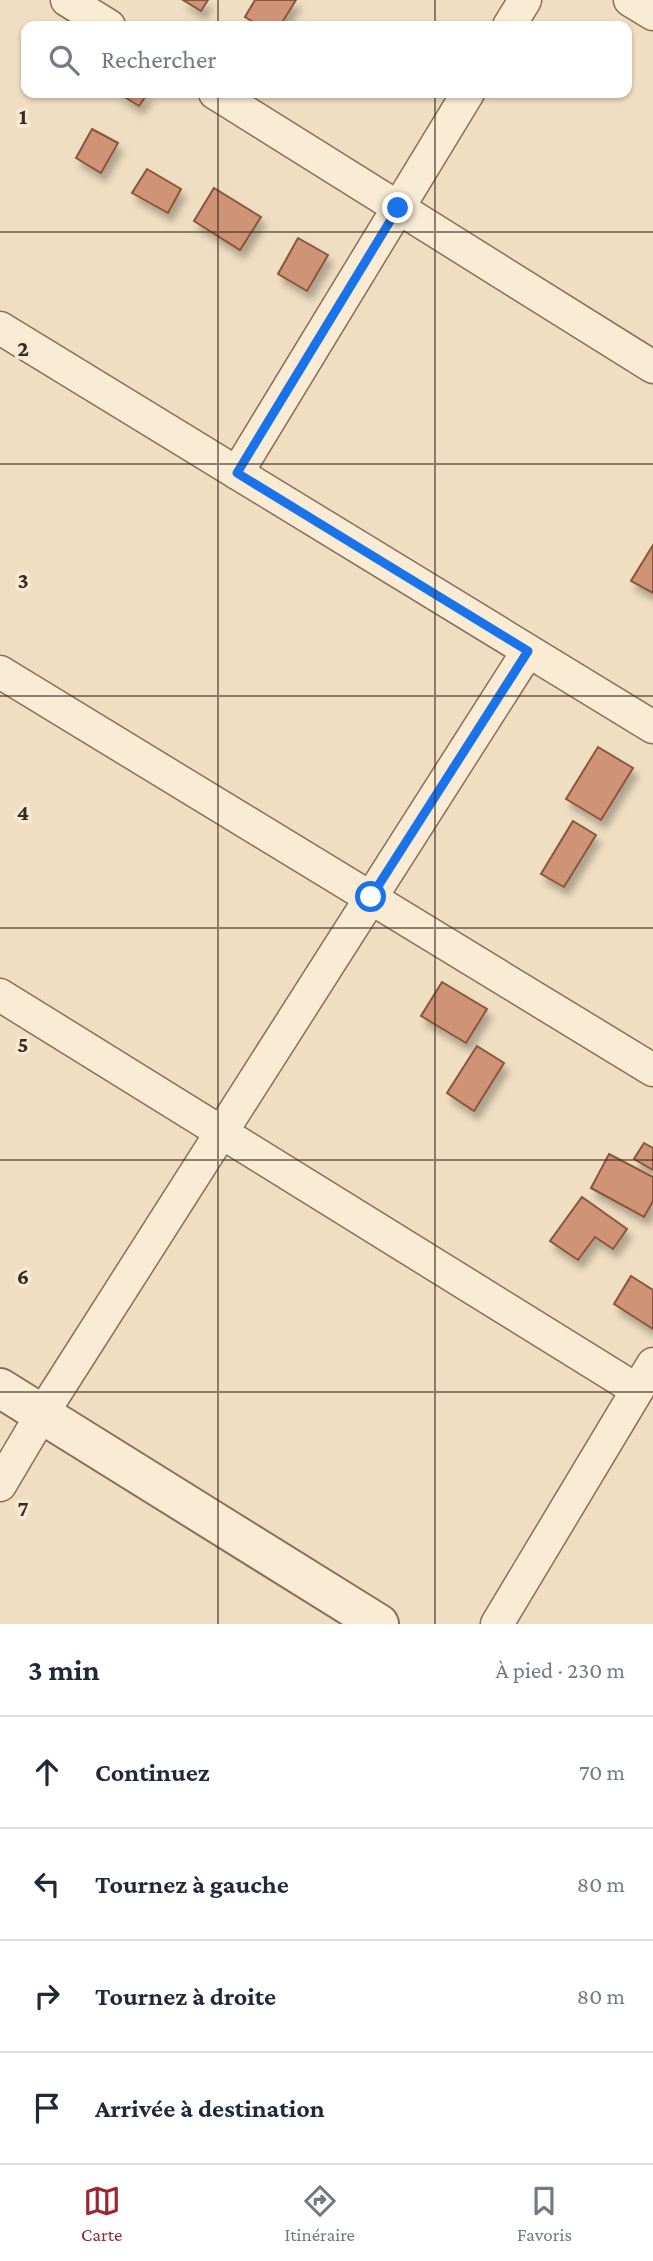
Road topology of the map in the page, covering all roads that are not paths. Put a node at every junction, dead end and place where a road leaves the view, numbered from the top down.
1 (67, 0) edge
2 (524, 0) edge
3 (630, 0) edge
4 (653, 14) edge
5 (101, 21) edge
6 (512, 21) edge
7 (223, 98) edge
8 (465, 98) edge
9 (398, 208) junction
10 (0, 328) edge
11 (653, 367) edge
12 (237, 473) junction
13 (528, 651) junction
14 (0, 672) edge
15 (653, 727) edge
16 (371, 897) junction
17 (0, 995) edge
18 (653, 1070) edge
19 (223, 1131) junction
20 (645, 1377) edge
21 (0, 1388) edge
22 (42, 1414) junction
23 (0, 1485) edge
24 (379, 1624) edge
25 (497, 1624) edge

1 - 5 street
2 - 6 street
3 - 4 street
7 - 9 street
8 - 9 street
9 - 11 street
9 - 12 street
10 - 12 street
12 - 13 street
13 - 15 street
13 - 16 street
14 - 16 street
16 - 18 street
16 - 19 street
17 - 19 street
19 - 20 street
19 - 22 street
20 - 25 street
21 - 22 street
22 - 23 street
22 - 24 street

